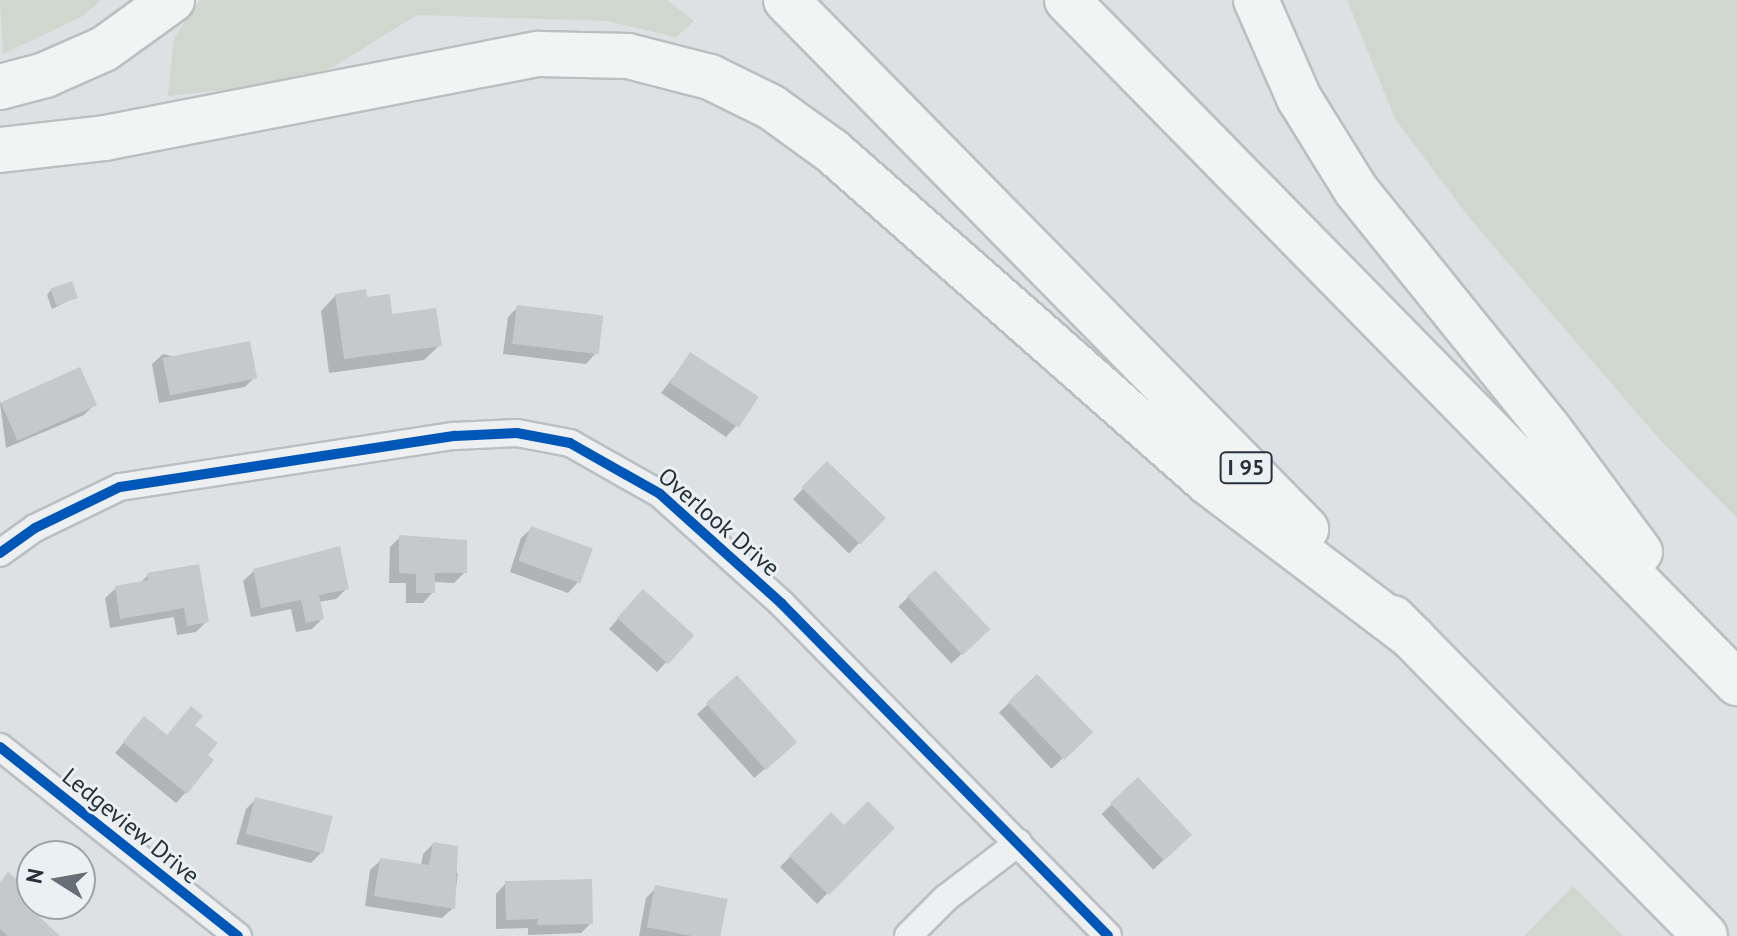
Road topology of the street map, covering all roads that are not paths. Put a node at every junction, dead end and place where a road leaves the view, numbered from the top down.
1 (172, 0) edge
2 (786, 0) edge
3 (1067, 0) edge
4 (1256, 0) edge
5 (0, 87) edge
6 (0, 150) edge
7 (0, 553) edge
8 (1413, 638) junction
9 (1737, 683) edge
10 (0, 747) edge
11 (1018, 843) junction
12 (238, 936) edge
13 (908, 936) edge
14 (1108, 936) edge
15 (1705, 936) edge

1 - 5 highway
2 - 8 highway, I 95
3 - 9 highway
4 - 9 highway
6 - 8 highway
7 - 11 street, Overlook Drive
8 - 15 highway, I 95
10 - 12 street, Ledgeview Drive
11 - 13 street
11 - 14 street, Overlook Drive

